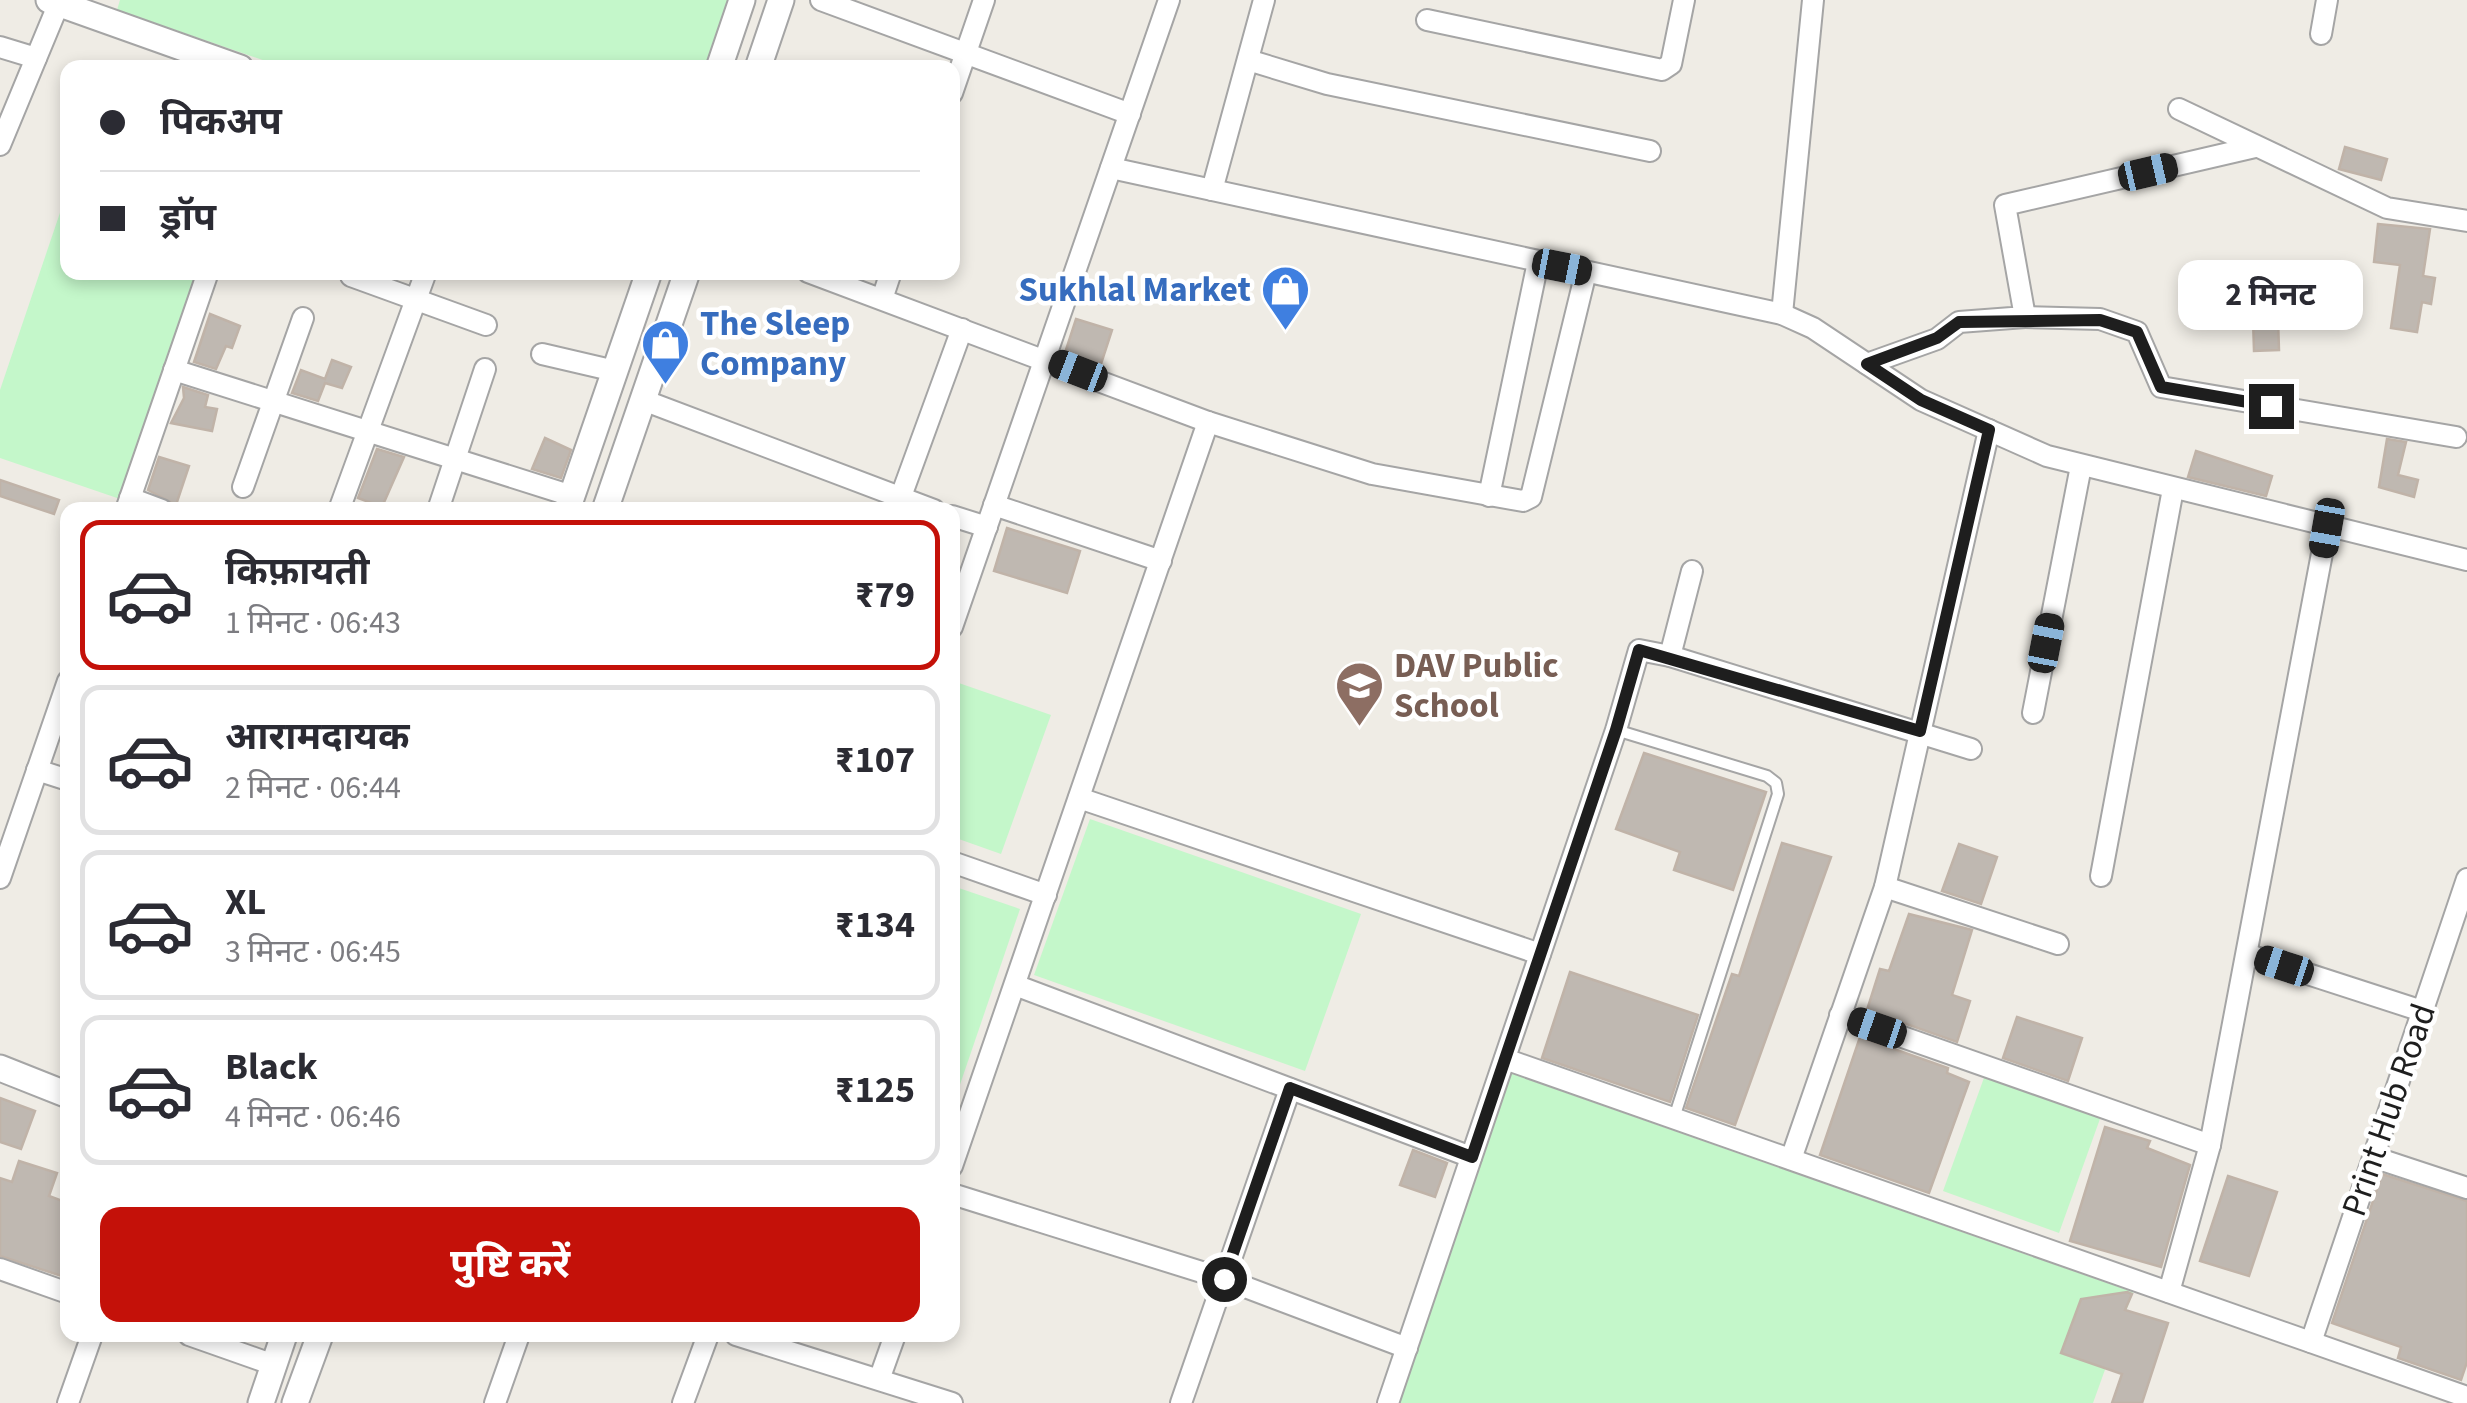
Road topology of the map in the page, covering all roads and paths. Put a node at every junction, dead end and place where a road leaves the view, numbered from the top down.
1 (742, 0) edge
2 (782, 0) edge
3 (822, 0) edge
4 (984, 0) edge
5 (1170, 0) edge
6 (1264, 0) edge
7 (1684, 0) edge
8 (1813, 0) edge
9 (2327, 0) edge
10 (54, 2) edge
11 (99, 8) edge
12 (1427, 20) dead end
13 (2321, 34) dead end
14 (0, 47) edge
15 (966, 53) junction
16 (36, 58) junction
17 (221, 60) edge
18 (722, 60) edge
19 (761, 60) edge
20 (1248, 60) junction
21 (960, 70) edge
22 (2178, 109) dead end
23 (1130, 114) junction
24 (0, 145) edge
25 (2255, 147) junction
26 (1650, 151) dead end
27 (1111, 168) junction
28 (1212, 190) junction
29 (2467, 220) edge
30 (1538, 262) junction
31 (1586, 272) junction
32 (205, 280) edge
33 (363, 280) edge
34 (423, 280) edge
35 (646, 280) edge
36 (684, 280) edge
37 (830, 280) edge
38 (888, 280) edge
39 (882, 299) junction
40 (417, 300) junction
41 (1782, 314) junction
42 (303, 318) dead end
43 (2025, 318) junction
44 (486, 325) dead end
45 (962, 328) junction
46 (542, 354) dead end
47 (1046, 358) junction
48 (1867, 364) junction
49 (485, 369) dead end
50 (174, 370) junction
51 (615, 371) junction
52 (643, 400) junction
53 (273, 402) junction
54 (1208, 422) junction
55 (1989, 430) junction
56 (366, 431) junction
57 (2456, 437) dead end
58 (457, 460) junction
59 (2081, 466) junction
60 (243, 487) dead end
61 (2173, 489) junction
62 (1489, 496) junction
63 (129, 502) edge
64 (342, 502) edge
65 (441, 502) edge
66 (567, 502) edge
67 (570, 502) edge
68 (607, 502) edge
69 (893, 502) edge
70 (899, 502) edge
71 (994, 505) junction
72 (960, 519) edge
73 (987, 527) junction
74 (2327, 528) junction
75 (2467, 560) edge
76 (1160, 561) junction
77 (1692, 572) dead end
78 (960, 603) edge
79 (1670, 656) junction
80 (60, 704) edge
81 (2032, 714) dead end
82 (1616, 730) junction
83 (1920, 731) junction
84 (1972, 749) dead end
85 (37, 770) junction
86 (60, 777) edge
87 (1079, 798) junction
88 (960, 865) edge
89 (2101, 876) dead end
90 (0, 878) edge
91 (2467, 879) edge
92 (1885, 887) junction
93 (1046, 895) junction
94 (2058, 944) dead end
95 (1540, 954) junction
96 (2250, 955) junction
97 (1015, 984) junction
98 (2422, 1011) junction
99 (1840, 1015) junction
100 (1505, 1059) junction
101 (0, 1070) edge
102 (1290, 1088) junction
103 (60, 1092) edge
104 (1674, 1118) junction
105 (960, 1143) edge
106 (2210, 1145) junction
107 (1472, 1157) junction
108 (2373, 1157) junction
109 (1791, 1159) junction
110 (2467, 1188) edge
111 (960, 1196) edge
112 (0, 1269) edge
113 (1224, 1279) junction
114 (60, 1289) edge
115 (2169, 1292) junction
116 (90, 1342) edge
117 (209, 1342) edge
118 (282, 1342) edge
119 (317, 1342) edge
120 (517, 1342) edge
121 (705, 1342) edge
122 (760, 1342) edge
123 (892, 1342) edge
124 (2311, 1342) junction
125 (1407, 1348) junction
126 (274, 1365) junction
127 (880, 1377) junction
128 (2467, 1397) edge
129 (68, 1403) edge
130 (261, 1403) edge
131 (295, 1403) edge
132 (495, 1403) edge
133 (683, 1403) edge
134 (952, 1403) edge
135 (1181, 1403) edge
136 (1388, 1403) edge

1 - 18 street
2 - 19 street
3 - 15 street
4 - 15 street
5 - 23 street
6 - 20 street
7 - 12 street
8 - 41 street
9 - 13 street
10 - 11 street
10 - 16 street
11 - 17 street
14 - 16 street
15 - 21 street
15 - 23 street
16 - 24 street
20 - 26 street
20 - 28 street
22 - 25 street
23 - 27 street
25 - 29 street
25 - 43 street
27 - 28 street
27 - 47 street
28 - 30 street
30 - 31 street
30 - 62 street
31 - 41 street
31 - 62 street
32 - 50 street
33 - 40 street
34 - 40 street
35 - 51 street
36 - 52 street
37 - 39 street
38 - 39 street
39 - 45 street
40 - 44 street
40 - 56 street
41 - 48 street
42 - 53 street
43 - 48 street
43 - 57 street
45 - 47 street
45 - 70 street
46 - 51 street
47 - 54 street
47 - 71 street
48 - 55 street
49 - 58 street
50 - 53 street
50 - 63 street
51 - 67 street
52 - 68 street
52 - 69 street
53 - 56 street
53 - 60 street
54 - 62 street
54 - 76 street
55 - 59 street
55 - 83 street
56 - 58 street
56 - 64 street
58 - 65 street
58 - 66 street
59 - 61 street
59 - 81 street
61 - 74 street
61 - 89 street
71 - 73 street
71 - 76 street
72 - 73 street
73 - 78 street
74 - 75 street
74 - 96 street
76 - 87 street
77 - 79 street
79 - 82 street
79 - 83 street
80 - 85 street
82 - 95 street
82 - 104 lane
83 - 84 street
83 - 92 street
85 - 86 street
85 - 90 street
87 - 93 street
87 - 95 street
88 - 93 street
91 - 98 street, Print Hub Road
92 - 94 street
92 - 99 street
93 - 97 street
95 - 100 street
96 - 98 street
96 - 106 street
97 - 102 street
97 - 105 street
98 - 108 street, Print Hub Road
99 - 106 street
99 - 109 street
100 - 104 street
100 - 107 street
101 - 103 street
102 - 107 street
102 - 113 street
104 - 109 street
106 - 115 street
107 - 125 street
108 - 110 street
108 - 124 street, Print Hub Road
109 - 115 street
111 - 113 street
112 - 114 street
113 - 125 street
113 - 135 street
115 - 124 street
116 - 129 street
117 - 126 street
118 - 126 street
119 - 131 street
120 - 132 street
121 - 133 street
122 - 127 street
123 - 127 street
124 - 128 street
125 - 136 street
126 - 130 street
127 - 134 street

